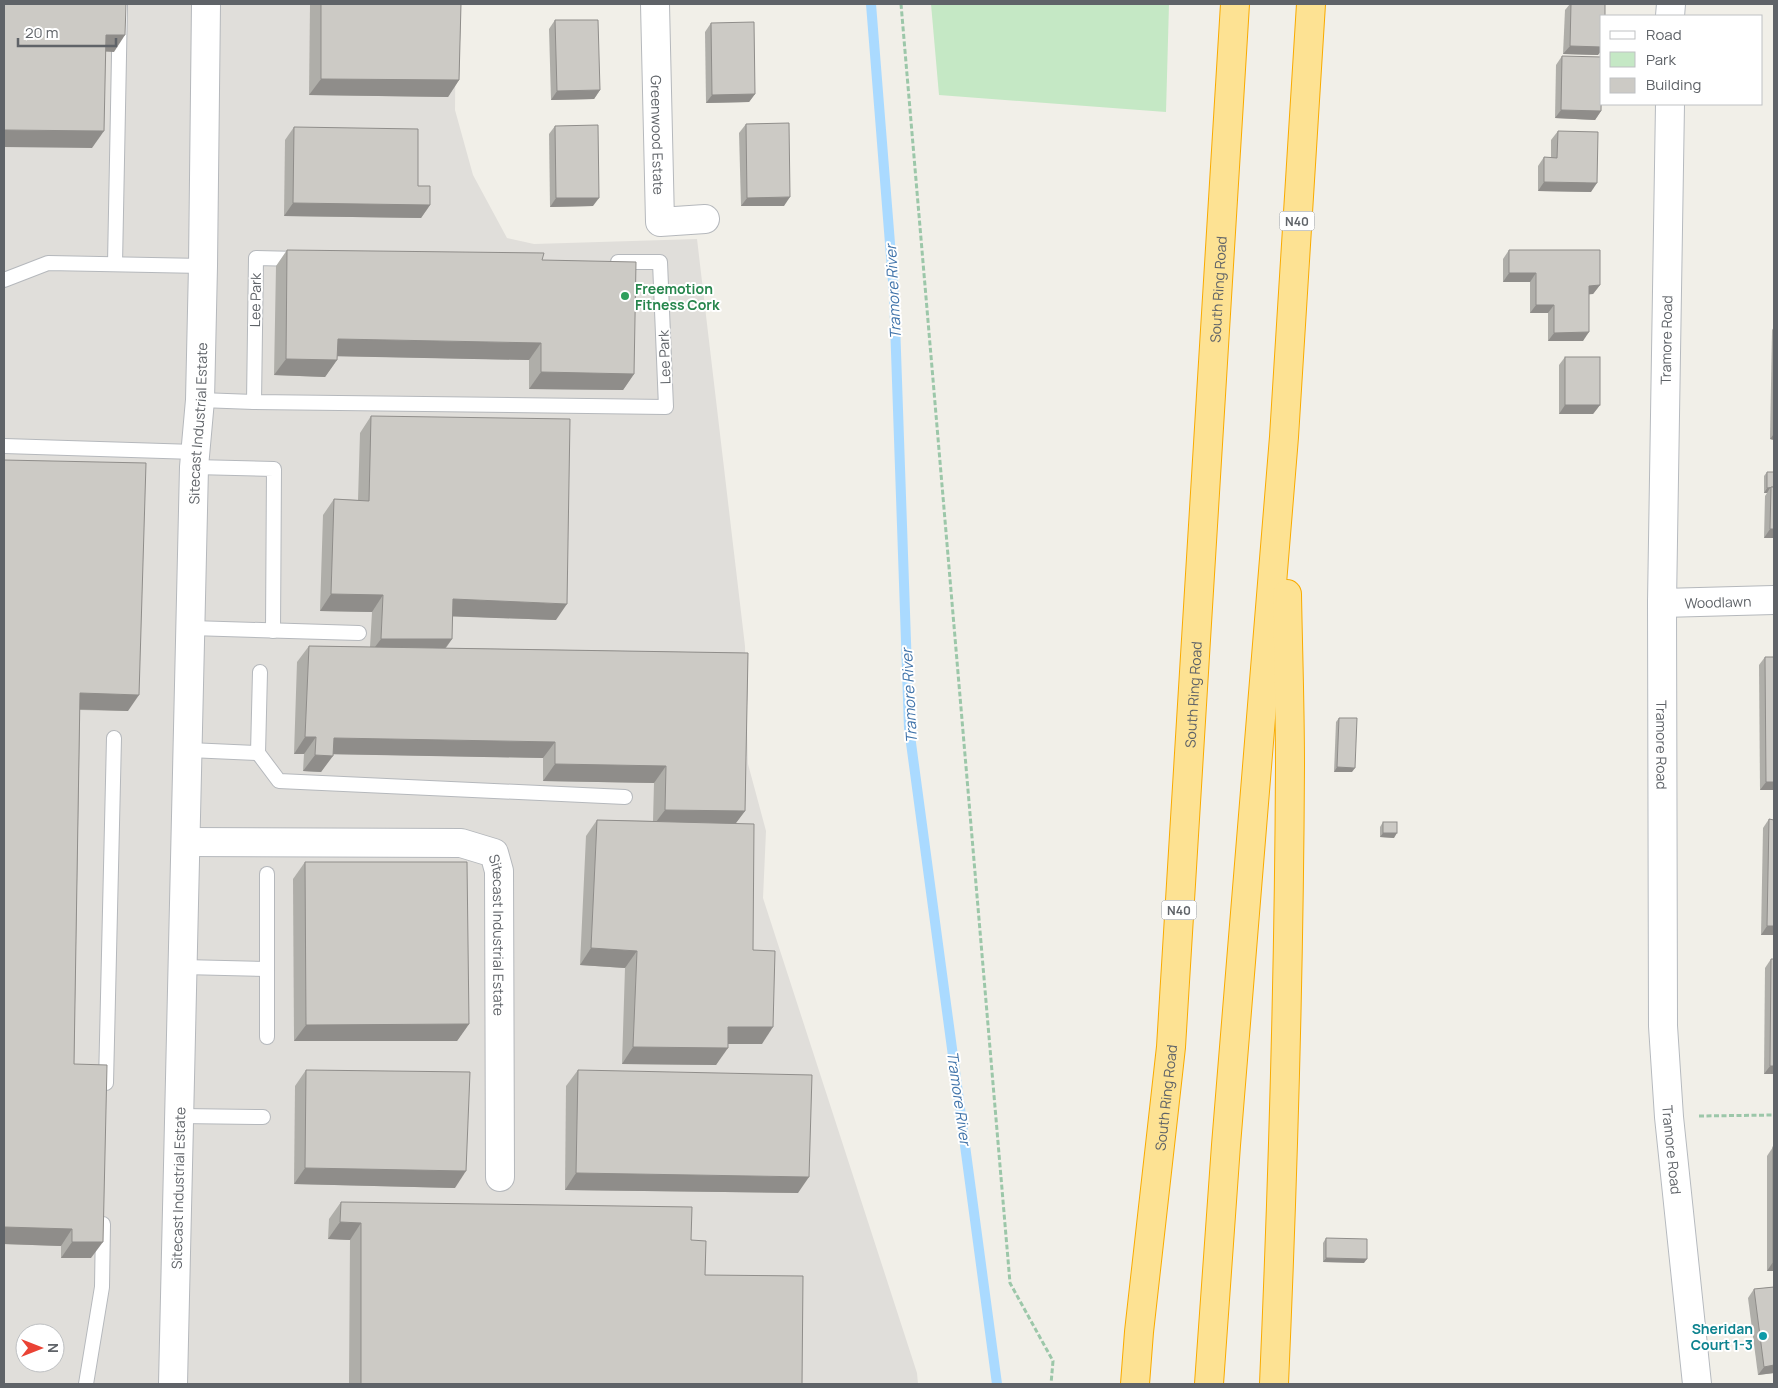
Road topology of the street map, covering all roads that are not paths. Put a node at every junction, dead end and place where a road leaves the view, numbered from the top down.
1 (120, 4) edge
2 (206, 4) edge
3 (655, 4) edge
4 (1235, 4) edge
5 (1311, 4) edge
6 (1670, 105) edge
7 (705, 218) dead end
8 (315, 259) edge
9 (601, 262) edge
10 (115, 264) junction
11 (203, 266) junction
12 (4, 280) edge
13 (200, 400) junction
14 (254, 402) junction
15 (1284, 437) junction
16 (4, 446) edge
17 (195, 460) junction
18 (1774, 600) edge
19 (1662, 603) junction
20 (191, 628) junction
21 (273, 631) junction
22 (359, 633) dead end
23 (260, 672) dead end
24 (114, 738) dead end
25 (189, 750) junction
26 (258, 752) junction
27 (625, 797) edge
28 (186, 842) junction
29 (267, 874) dead end
30 (183, 967) junction
31 (267, 969) junction
32 (267, 1037) dead end
33 (106, 1097) edge
34 (180, 1116) junction
35 (262, 1117) dead end
36 (500, 1177) dead end
37 (103, 1207) edge
38 (86, 1384) edge
39 (173, 1384) edge
40 (1135, 1384) edge
41 (1209, 1384) edge
42 (1274, 1384) edge
43 (1697, 1384) edge

1 - 10 lane
2 - 11 street, Sitecast Industrial Estate
3 - 7 street, Greenwood Estate
4 - 40 highway, South Ring Road / N40
5 - 15 highway, N40
6 - 19 street, Tramore Road
8 - 14 lane, Lee Park
9 - 14 lane, Lee Park
10 - 11 lane
10 - 12 lane
11 - 13 street, Sitecast Industrial Estate
13 - 14 lane, Lee Park
13 - 17 street, Sitecast Industrial Estate
15 - 41 highway, N40
15 - 42 highway
16 - 17 lane
17 - 20 street, Sitecast Industrial Estate
17 - 21 lane
18 - 19 street, Woodlawn
19 - 43 street, Tramore Road
20 - 21 lane
20 - 25 street, Sitecast Industrial Estate
21 - 22 lane
23 - 26 lane
24 - 33 lane
25 - 26 lane
25 - 28 street, Sitecast Industrial Estate
26 - 27 lane
28 - 30 street, Sitecast Industrial Estate
28 - 36 street, Sitecast Industrial Estate
29 - 31 lane
30 - 31 lane
30 - 34 street, Sitecast Industrial Estate
31 - 32 lane
34 - 35 lane
34 - 39 street, Sitecast Industrial Estate
37 - 38 lane

